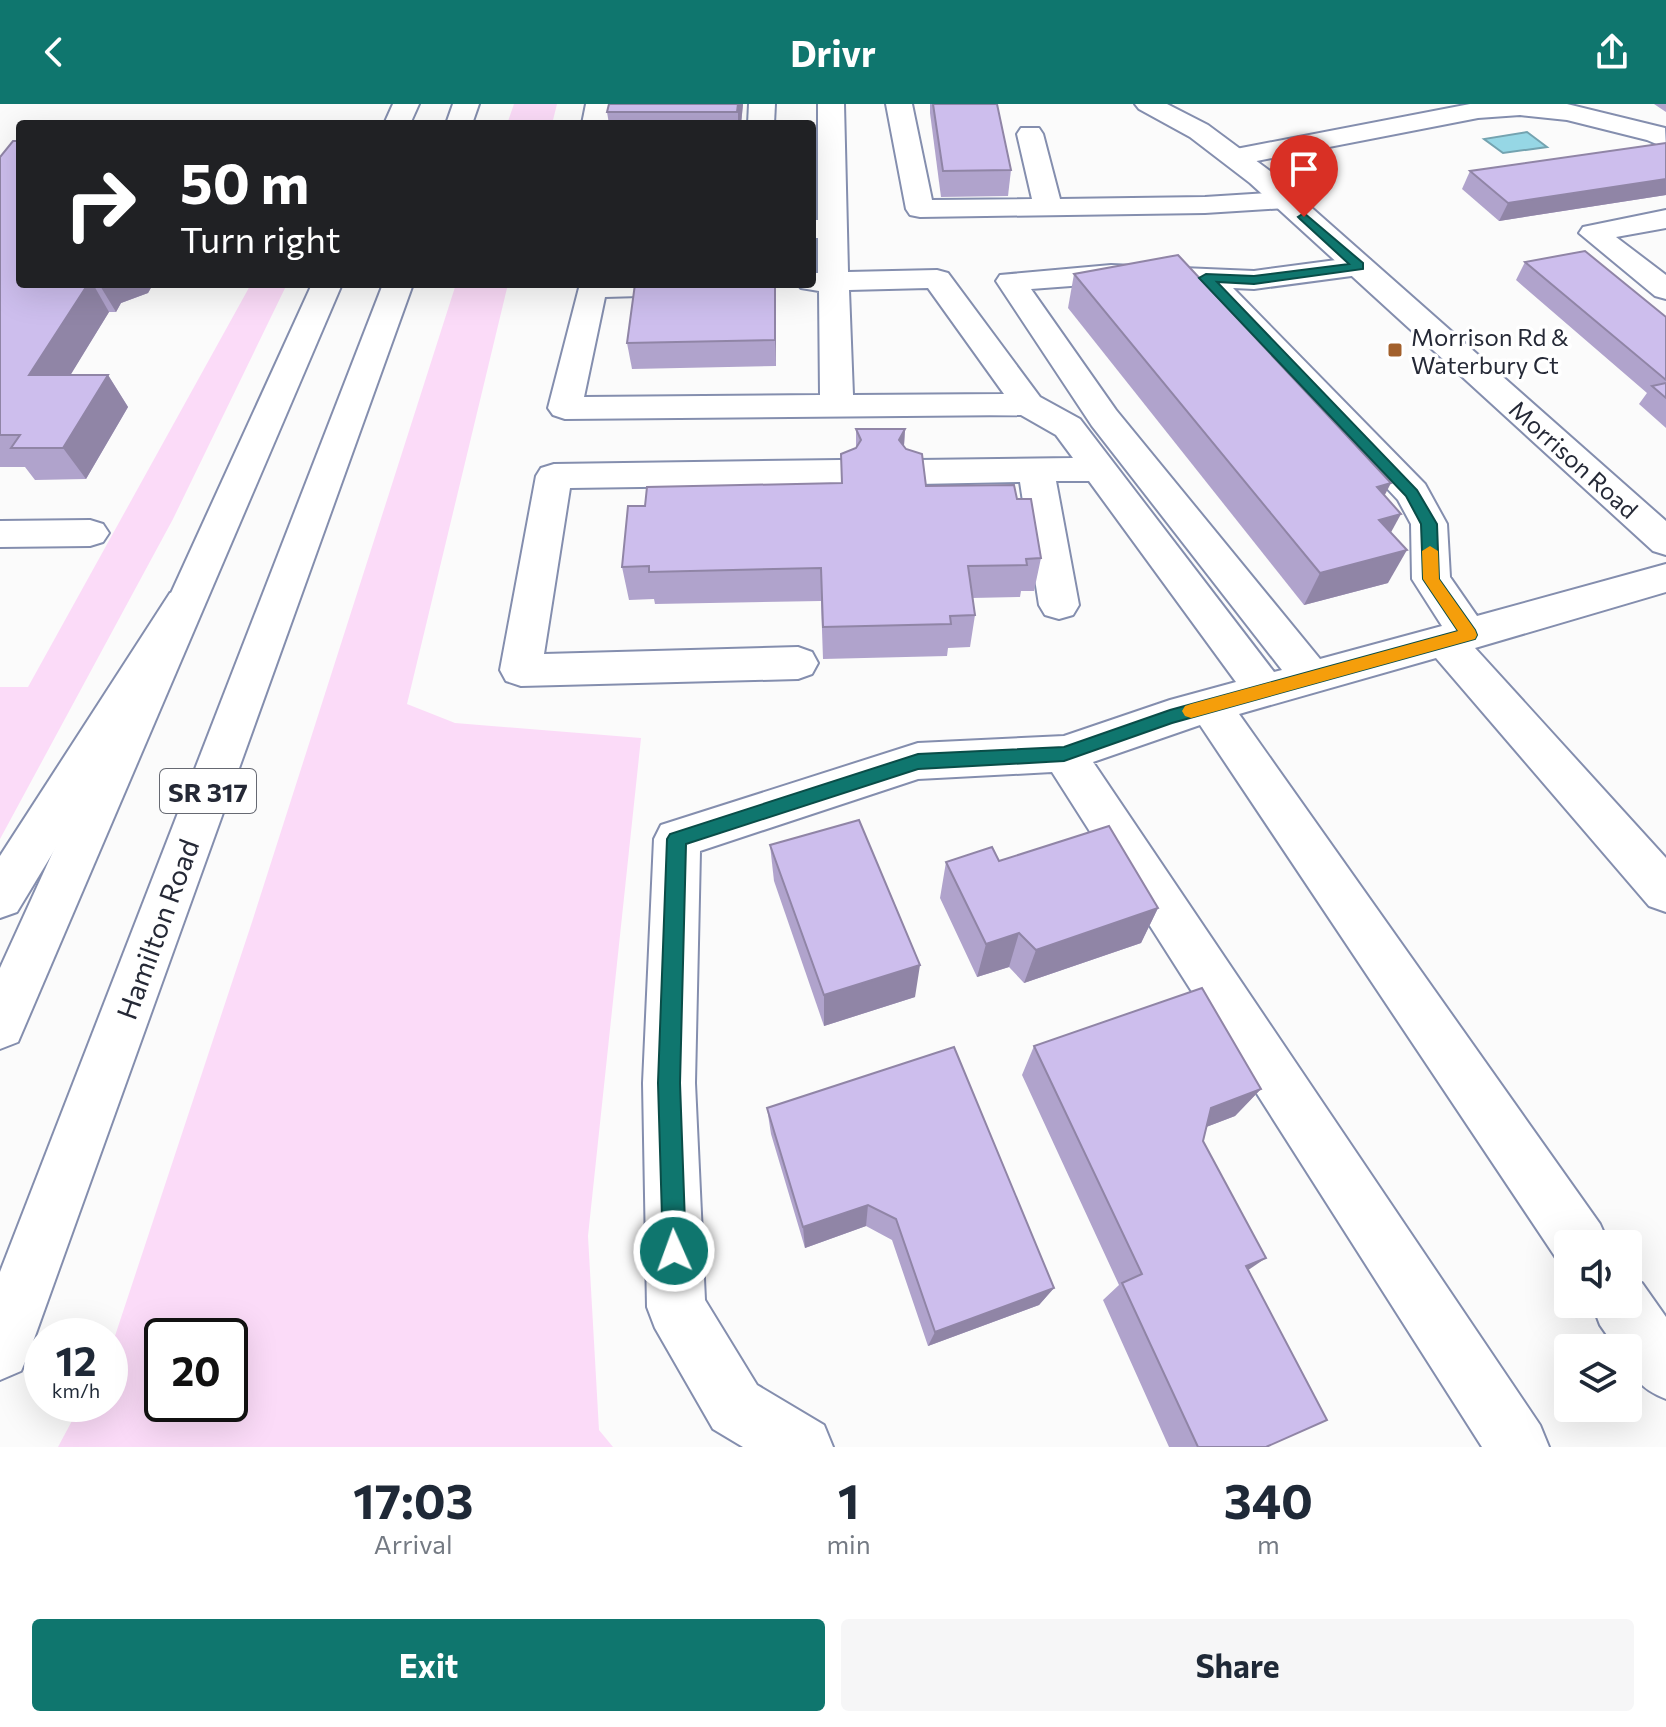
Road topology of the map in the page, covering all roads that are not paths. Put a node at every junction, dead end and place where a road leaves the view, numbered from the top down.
1 (831, 104) edge
2 (899, 104) edge
3 (1148, 104) edge
4 (1390, 104) edge
5 (1623, 104) edge
6 (1474, 107) edge
7 (1590, 118) junction
8 (1413, 123) junction
9 (1030, 134) dead end
10 (1666, 140) edge
11 (1236, 157) junction
12 (1286, 200) junction
13 (1048, 207) junction
14 (1666, 219) edge
15 (822, 229) edge
16 (1359, 266) junction
17 (1206, 278) junction
18 (824, 282) edge
19 (1663, 284) edge
20 (325, 288) edge
21 (397, 288) edge
22 (592, 288) edge
23 (837, 404) junction
24 (1028, 404) junction
25 (1036, 469) junction
26 (1099, 469) junction
27 (840, 472) edge
28 (918, 472) edge
29 (90, 533) dead end
30 (0, 534) edge
31 (1666, 542) edge
32 (1666, 578) edge
33 (184, 603) junction
34 (1059, 605) dead end
35 (1457, 638) junction
36 (798, 663) dead end
37 (1312, 678) junction
38 (1265, 691) junction
39 (1210, 706) junction
40 (1064, 754) junction
41 (1666, 891) edge
42 (0, 897) edge
43 (0, 1025) edge
44 (1570, 1230) edge
45 (1631, 1318) edge
46 (0, 1350) edge
47 (1666, 1369) edge
48 (802, 1447) edge
49 (1518, 1447) edge

1 - 15 main road
2 - 13 main road
3 - 11 main road, Morrison Road
4 - 8 main road
5 - 7 main road
6 - 7 main road
6 - 8 main road
7 - 10 main road
8 - 11 main road
9 - 13 main road
11 - 12 main road, Morrison Road
12 - 13 main road
12 - 16 main road, Morrison Road
14 - 19 main road
15 - 18 main road
16 - 17 main road
16 - 31 main road, Morrison Road
17 - 35 main road
17 - 37 main road
18 - 23 main road
18 - 24 main road
20 - 33 main road
21 - 46 main road, Hamilton Road / SR 317
22 - 23 main road
23 - 24 main road
24 - 26 main road
25 - 26 main road
25 - 28 main road
25 - 34 main road
26 - 38 main road
27 - 36 main road
29 - 30 main road
32 - 35 main road
33 - 42 main road
33 - 43 main road
35 - 37 main road
35 - 41 main road
37 - 38 main road
38 - 39 main road
39 - 40 main road
39 - 44 main road
40 - 48 main road
40 - 49 main road
45 - 47 main road

